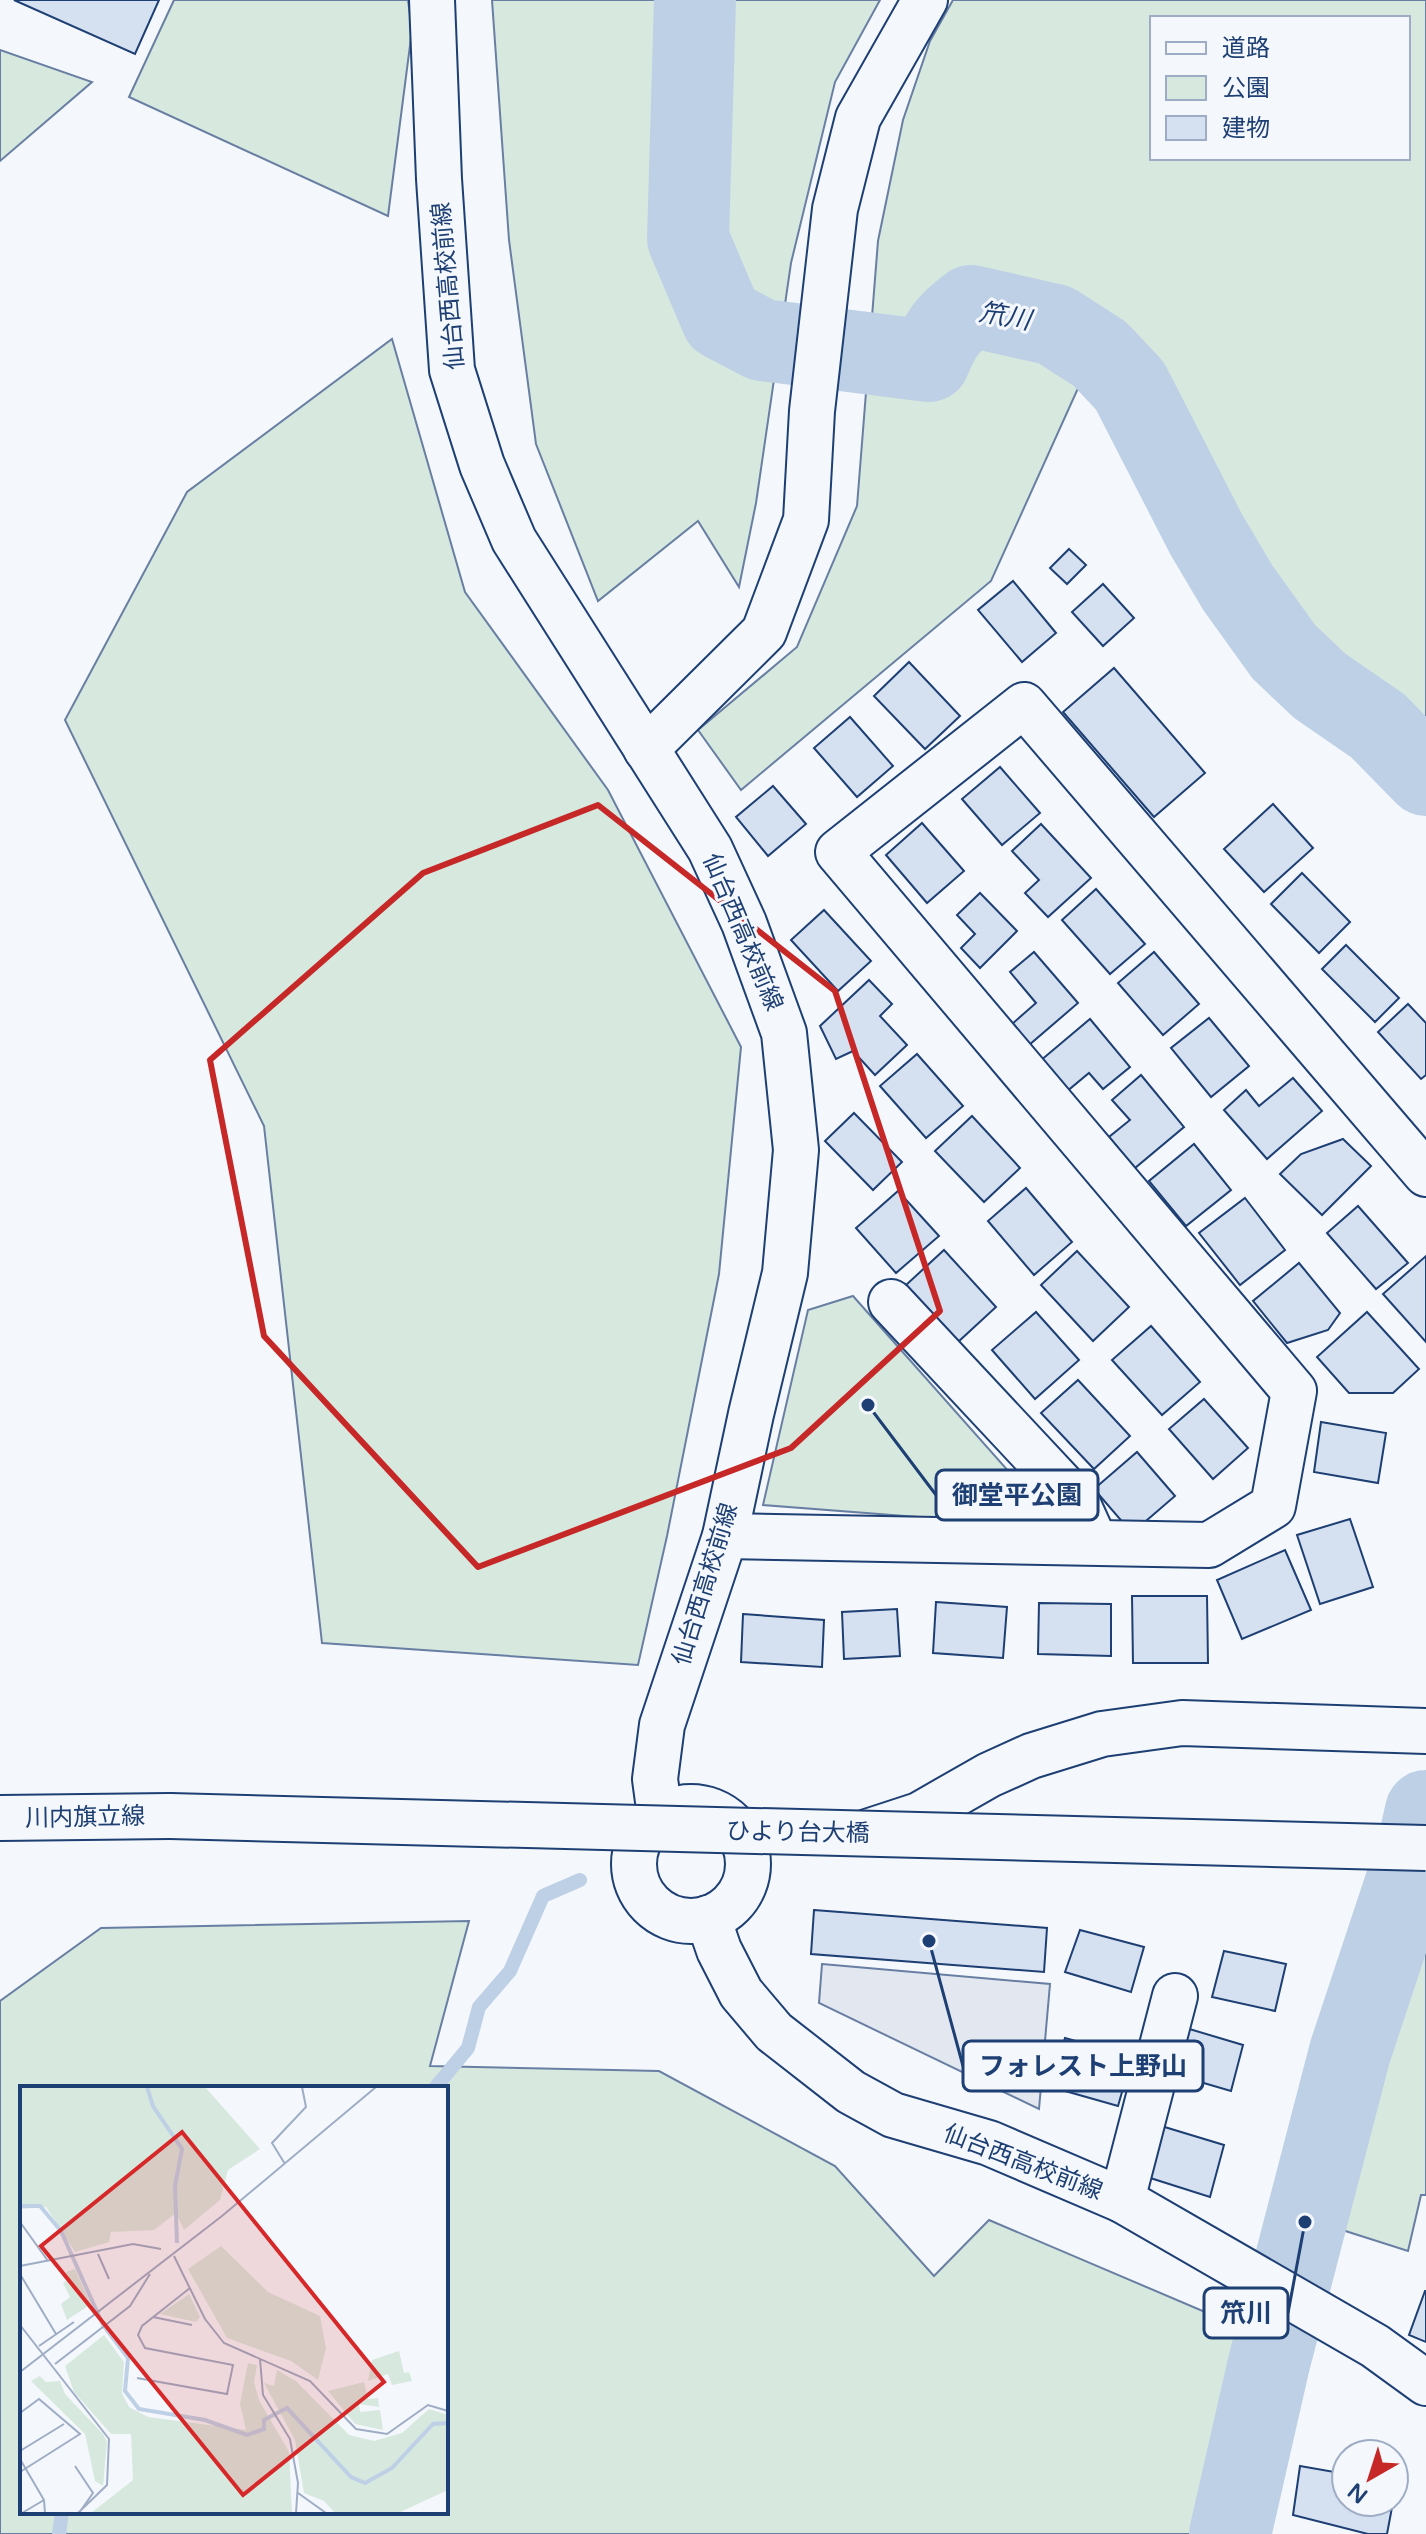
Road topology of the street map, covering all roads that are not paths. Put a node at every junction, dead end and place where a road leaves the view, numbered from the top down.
1 (432, 0) edge
2 (925, 0) edge
3 (646, 749) junction
4 (1426, 1174) edge
5 (891, 1302) dead end
6 (725, 1536) junction
7 (1095, 1542) junction
8 (1426, 1731) edge
9 (170, 1816) joint
10 (660, 1816) junction
11 (0, 1818) edge
12 (1426, 1848) edge
13 (747, 1850) junction
14 (708, 1918) junction
15 (1175, 1996) dead end
16 (1122, 2200) junction
17 (1426, 2383) edge

1 - 3 street, 仙台西高校前線
2 - 3 street
3 - 6 street, 仙台西高校前線
4 - 7 street
5 - 7 street
6 - 7 street
6 - 10 street, 仙台西高校前線
8 - 13 street
9 - 11 street, 川内旗立線
9 - 12 street, ひより台大橋, bridge
10 - 13 street
10 - 14 street
13 - 14 street
14 - 16 street, 仙台西高校前線
15 - 16 street
16 - 17 street, 仙台西高校前線

